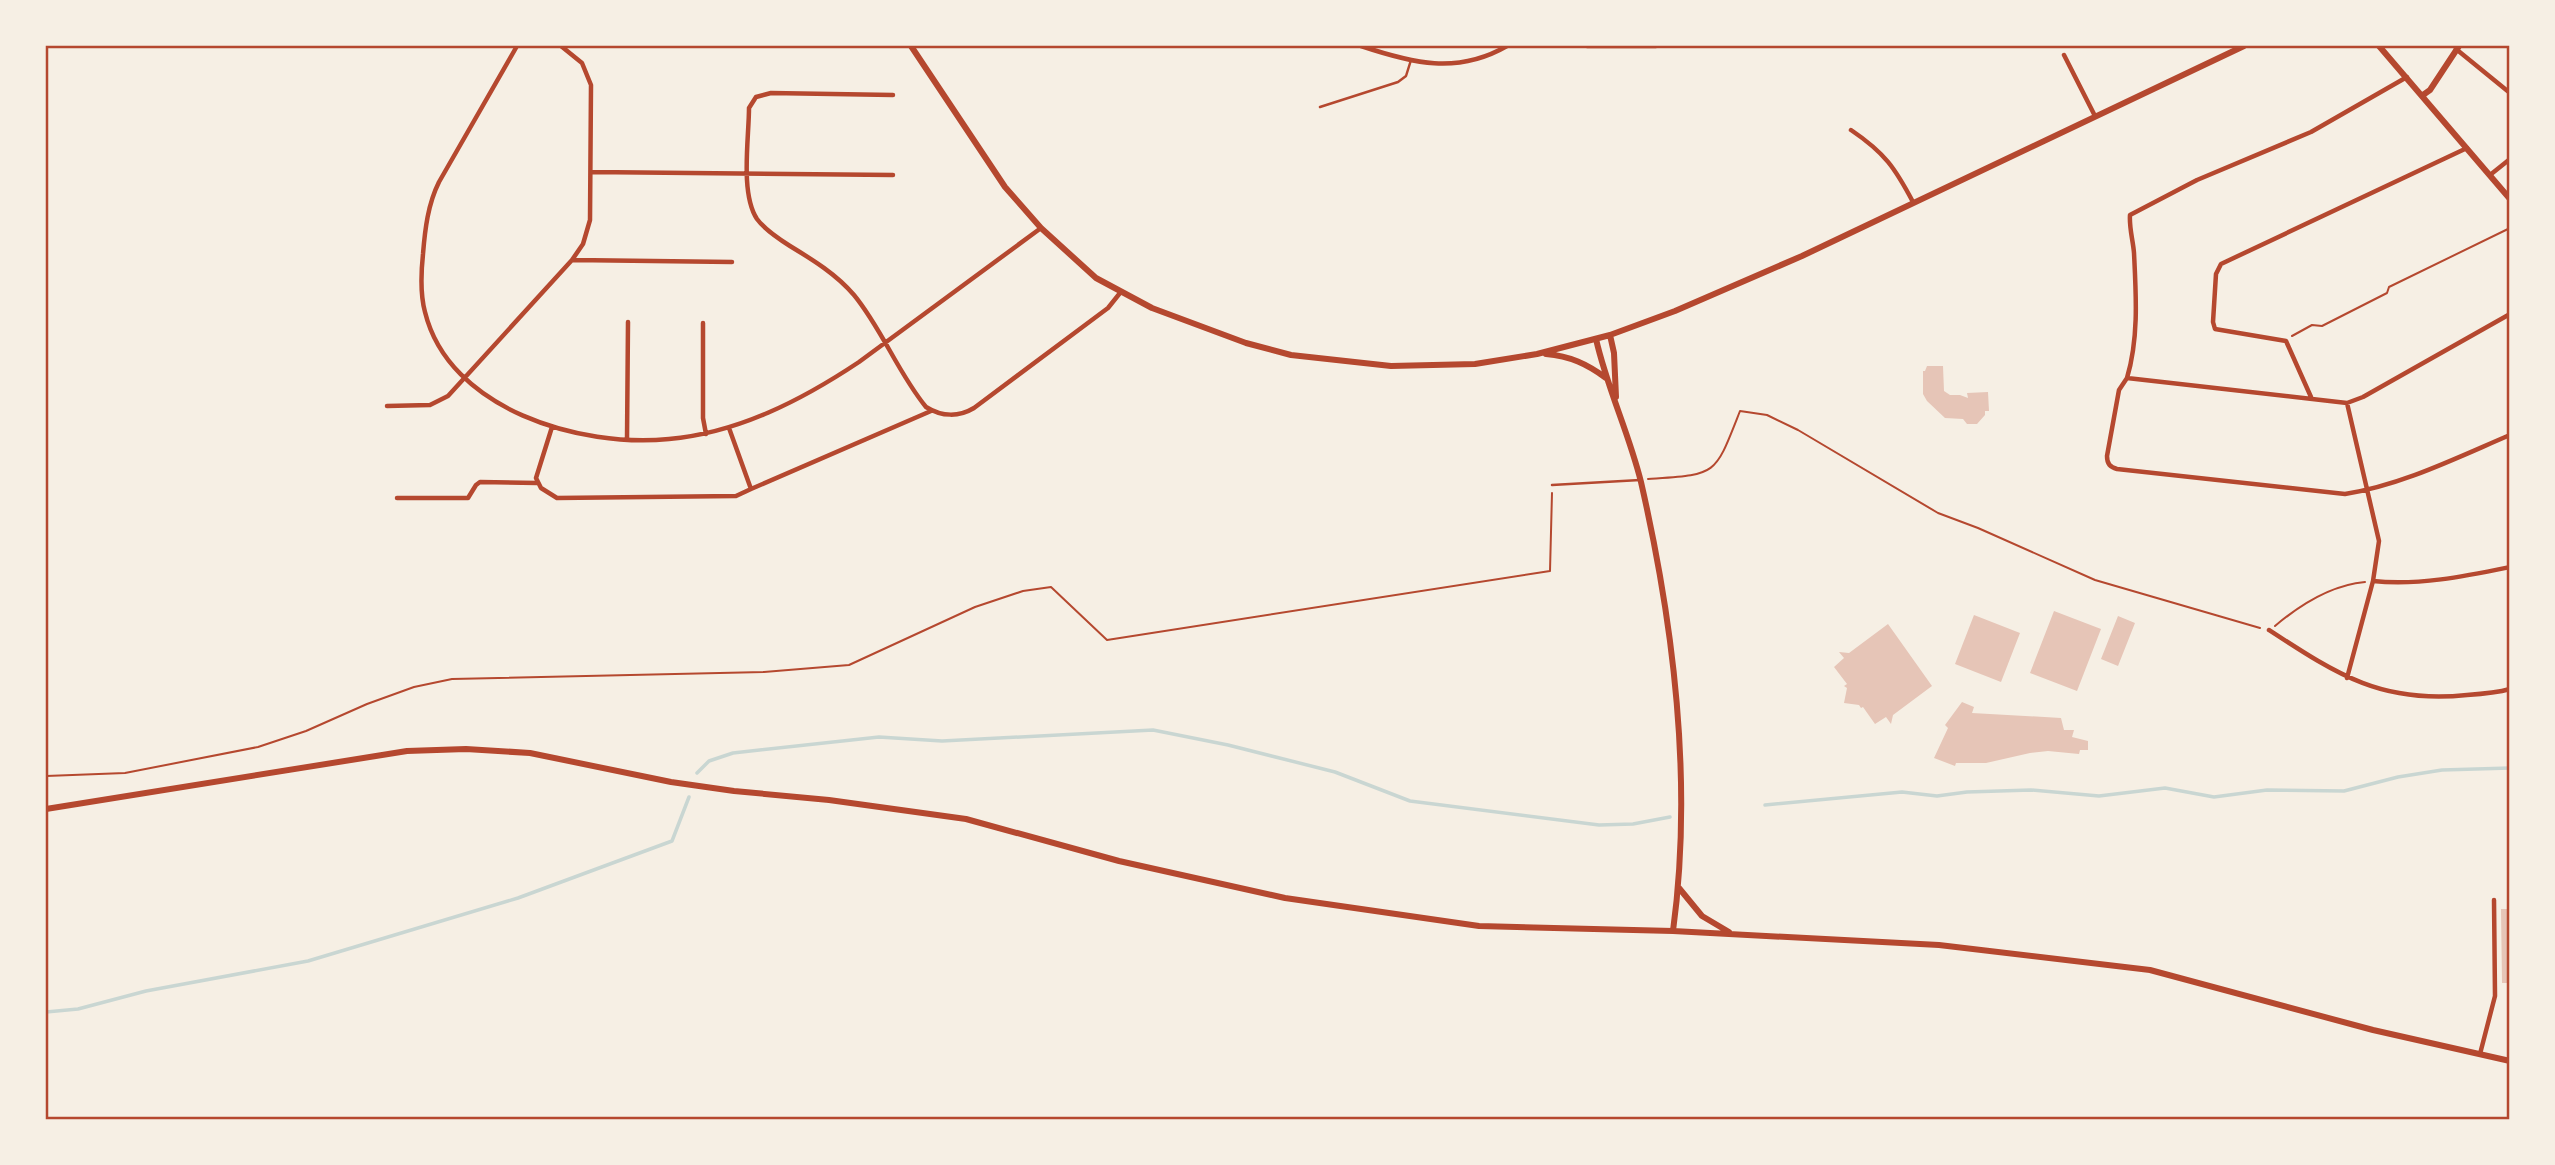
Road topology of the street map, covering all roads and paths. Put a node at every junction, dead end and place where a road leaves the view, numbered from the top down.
1 (517, 46) edge
2 (561, 46) edge
3 (911, 46) edge
4 (1361, 46) edge
5 (1507, 46) edge
6 (1587, 46) edge
7 (1656, 46) edge
8 (2244, 46) edge
9 (2379, 46) edge
10 (2457, 47) edge
11 (2064, 55) dead end
12 (1411, 60) junction
13 (2407, 77) junction
14 (2510, 93) edge
15 (894, 95) dead end
16 (2423, 95) junction
17 (1320, 107) dead end
18 (2095, 116) junction
19 (1852, 130) dead end
20 (2468, 148) junction
21 (2510, 159) edge
22 (591, 172) junction
23 (748, 173) junction
24 (893, 175) dead end
25 (2490, 175) junction
26 (2510, 199) edge
27 (1913, 202) junction
28 (1041, 228) junction
29 (2510, 228) edge
30 (572, 260) junction
31 (732, 262) dead end
32 (1121, 293) junction
33 (2510, 314) edge
34 (628, 323) dead end
35 (703, 323) dead end
36 (1610, 335) junction
37 (1596, 339) junction
38 (2286, 341) junction
39 (886, 343) junction
40 (1537, 354) junction
41 (465, 378) junction
42 (2127, 378) junction
43 (1608, 379) junction
44 (2311, 397) junction
45 (2347, 403) junction
46 (387, 406) dead end
47 (1616, 406) junction
48 (932, 411) junction
49 (552, 427) junction
50 (729, 428) junction
51 (706, 434) junction
52 (2510, 435) edge
53 (627, 439) junction
54 (1640, 480) junction
55 (537, 483) junction
56 (1552, 485) joint
57 (751, 489) junction
58 (2369, 491) junction
59 (397, 498) dead end
60 (2510, 567) edge
61 (2374, 581) junction
62 (2269, 630) junction
63 (2347, 678) junction
64 (2510, 689) edge
65 (46, 776) edge
66 (46, 809) edge
67 (1679, 888) junction
68 (2494, 900) dead end
69 (1672, 932) junction
70 (1738, 935) junction
71 (2480, 1055) junction
72 (2510, 1061) edge

1 - 41 street
2 - 22 street
3 - 28 street
4 - 12 street
5 - 12 street
6 - 7 street
8 - 18 street
9 - 13 street
10 - 14 street
10 - 16 street
11 - 18 street
12 - 17 lane
13 - 16 street
13 - 42 street
15 - 23 street
16 - 20 street
18 - 27 street
19 - 27 street
20 - 25 street
20 - 38 street
21 - 25 street
22 - 23 street
22 - 30 street
23 - 24 street
23 - 39 street
25 - 26 street
27 - 36 street
28 - 32 street
28 - 39 street
29 - 38 path
30 - 31 street
30 - 41 street
32 - 40 street
32 - 48 street
33 - 45 street
34 - 53 street
35 - 51 street
36 - 37 street
36 - 47 street
37 - 40 street
37 - 43 street
38 - 44 street
39 - 48 street
39 - 50 street
40 - 43 street
41 - 46 street
41 - 49 street
42 - 44 street
42 - 58 street
43 - 47 street
44 - 45 street
45 - 58 street
47 - 54 street
48 - 57 street
49 - 53 street
49 - 55 street
50 - 51 street
50 - 57 street
51 - 53 street
52 - 58 street
54 - 56 lane
54 - 62 path
54 - 67 street
55 - 57 street
55 - 59 street
56 - 65 path
58 - 61 street
60 - 61 street
61 - 62 path
61 - 63 street
62 - 63 street
63 - 64 street
66 - 69 street
67 - 69 street
67 - 70 street
68 - 71 street
69 - 70 street
70 - 71 street
71 - 72 street

